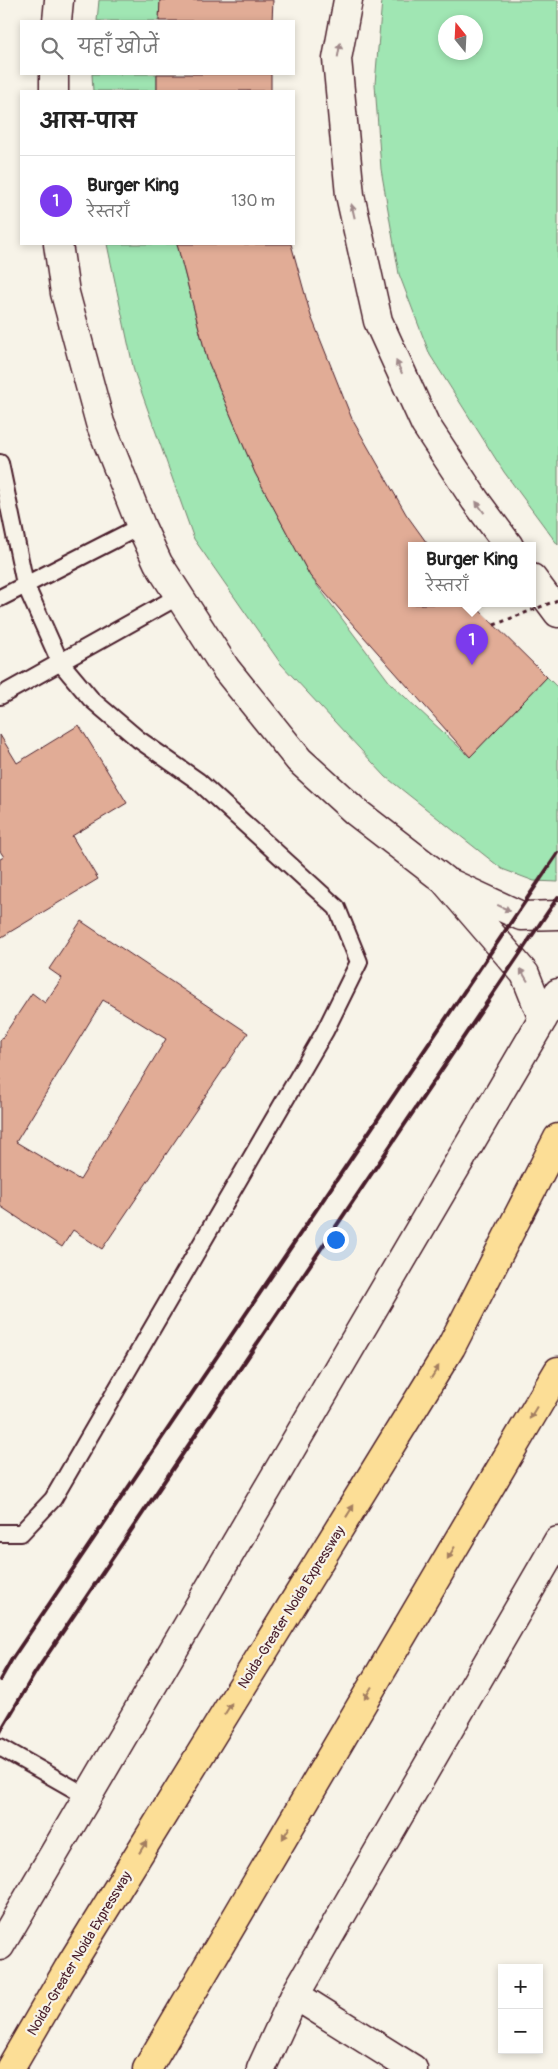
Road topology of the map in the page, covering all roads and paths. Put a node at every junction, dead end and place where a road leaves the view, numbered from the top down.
1 (59, 0) edge
2 (348, 0) edge
3 (58, 20) edge
4 (54, 75) edge
5 (54, 90) edge
6 (58, 245) edge
7 (0, 463) edge
8 (141, 526) junction
9 (506, 542) edge
10 (536, 583) edge
11 (24, 584) junction
12 (179, 596) junction
13 (0, 598) edge
14 (558, 600) edge
15 (558, 613) edge
16 (494, 624) dead end
17 (60, 662) junction
18 (0, 696) edge
19 (444, 880) junction
20 (558, 915) edge
21 (558, 992) edge
22 (543, 1019) junction
23 (558, 1138) edge
24 (558, 1370) edge
25 (0, 1533) edge
26 (558, 1541) edge
27 (0, 1747) edge
28 (88, 1797) junction
29 (0, 1946) edge
30 (68, 1969) junction
31 (295, 1995) junction
32 (151, 2063) edge
33 (0, 2068) edge
34 (10, 2069) edge
35 (261, 2069) edge
36 (413, 2069) edge

1 - 3 street
9 -> 2 street
4 - 5 street
6 - 8 street
7 - 11 lane
8 - 11 lane
8 - 12 street
10 - 15 street
11 - 13 lane
11 - 17 lane
12 - 17 lane
12 - 19 street
14 - 16 path, bridge
17 - 18 lane
17 - 25 lane
19 -> 20 street
22 -> 19 street
21 - 22 street
22 - 28 street
30 -> 23 highway, Noida-Greater Noida Expressway
24 -> 32 highway
26 - 31 street
27 - 28 lane
28 - 29 street
30 - 33 highway
30 - 34 highway, Noida-Greater Noida Expressway
31 - 35 street
31 - 36 street

